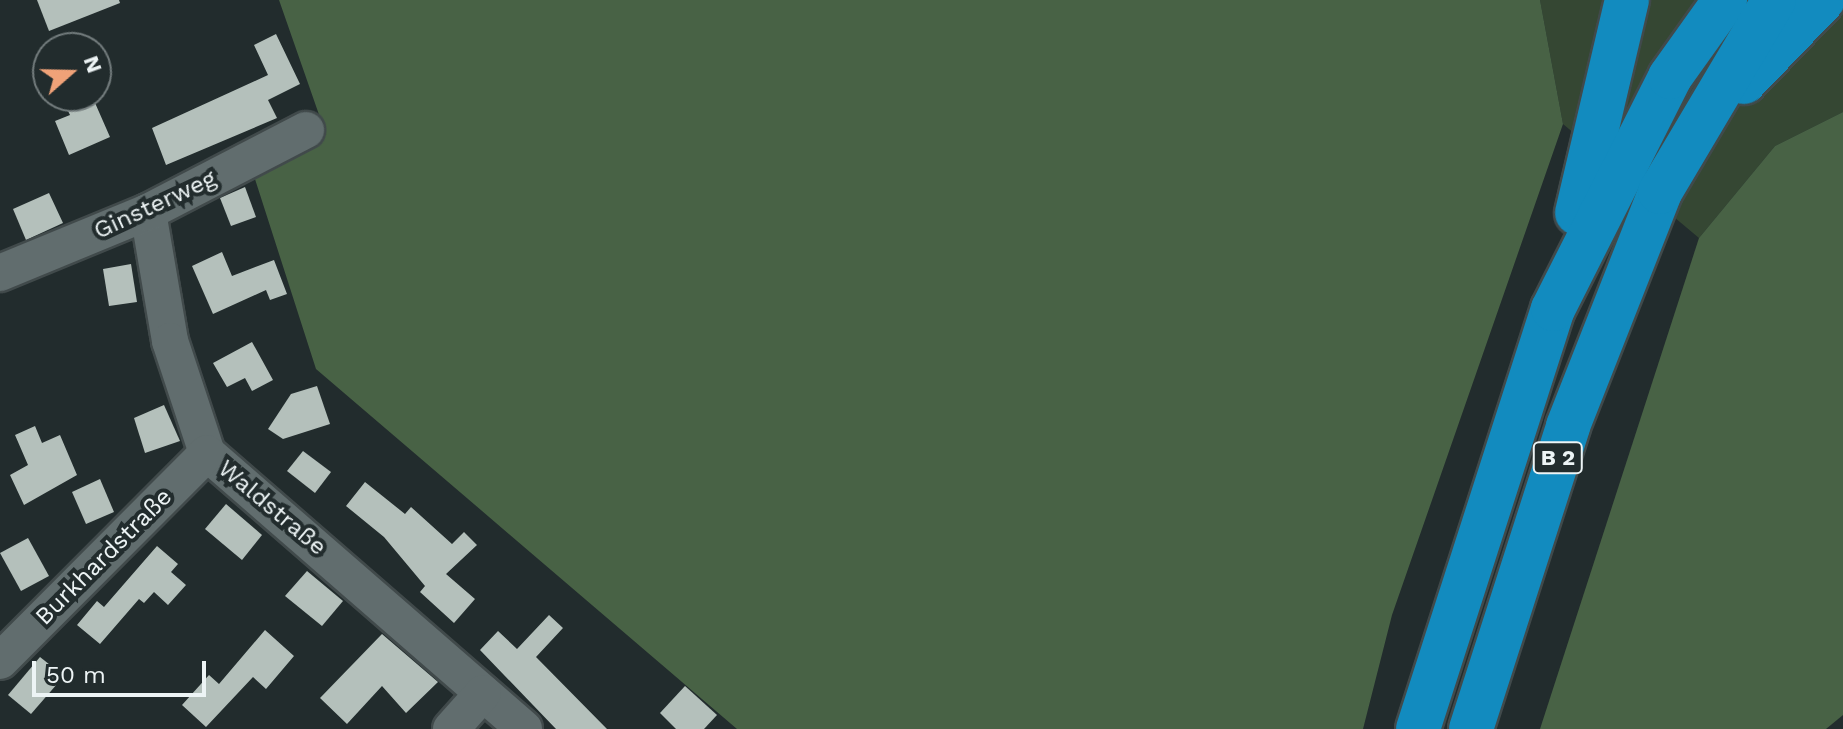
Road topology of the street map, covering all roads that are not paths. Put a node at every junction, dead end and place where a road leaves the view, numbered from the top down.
1 (1627, 0) edge
2 (1725, 0) edge
3 (1774, 0) edge
4 (1823, 0) edge
5 (306, 130) dead end
6 (1660, 192) junction
7 (148, 212) junction
8 (0, 273) edge
9 (1553, 309) junction
10 (207, 453) junction
11 (0, 661) edge
12 (483, 693) junction
13 (451, 729) edge
14 (524, 729) edge
15 (1418, 729) edge
16 (1471, 729) edge

1 - 9 highway
2 - 9 highway, B 2
3 - 6 highway, B 2
4 - 6 highway
5 - 7 street, Ginsterweg
6 - 16 highway, B 2
7 - 8 street, Ginsterweg
7 - 10 street, Waldstraße
9 - 15 highway, B 2
10 - 11 street, Burkhardstraße
10 - 12 street, Waldstraße
12 - 13 street
12 - 14 street, Waldstraße

